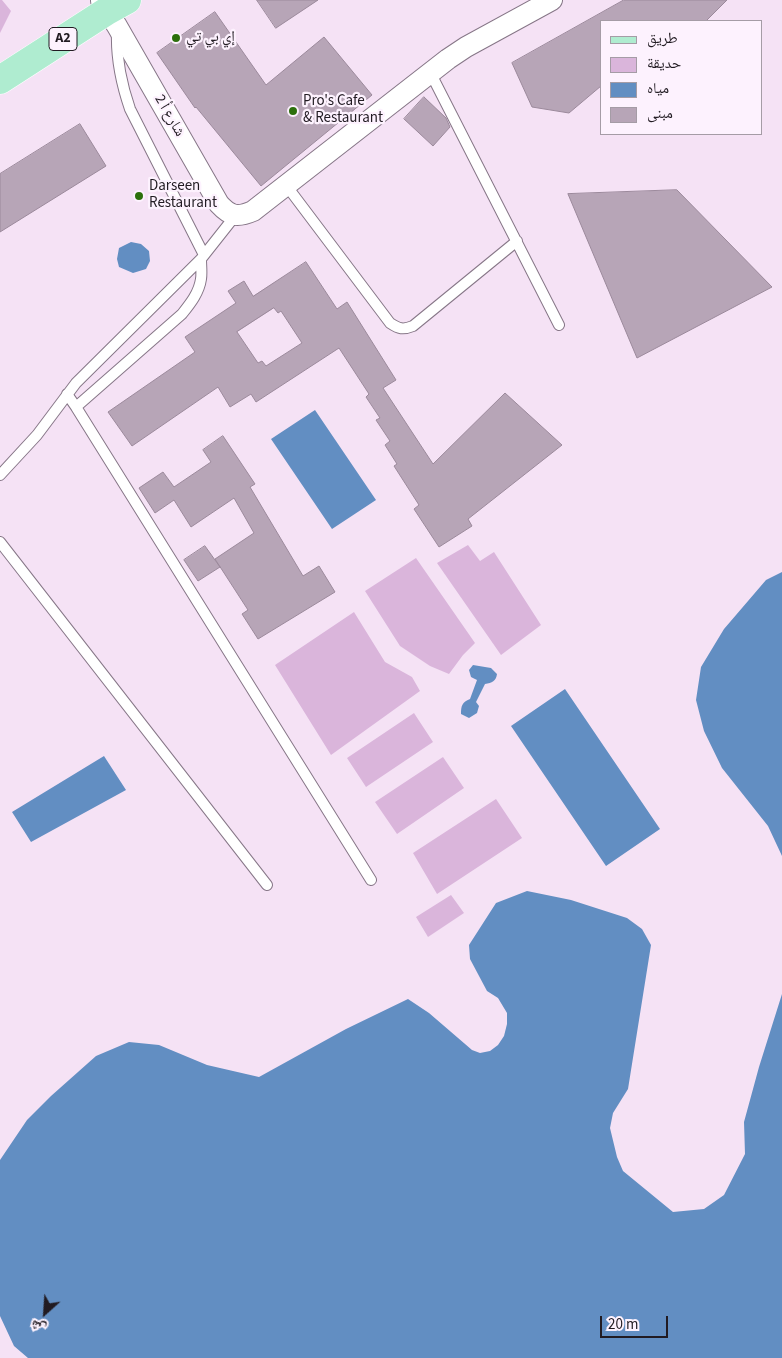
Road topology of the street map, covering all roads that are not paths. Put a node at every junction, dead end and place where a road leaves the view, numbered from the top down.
1 (552, 0) edge
2 (113, 9) edge
3 (430, 72) junction
4 (0, 80) edge
5 (286, 185) junction
6 (235, 216) junction
7 (517, 241) junction
8 (203, 257) junction
9 (559, 325) dead end
10 (66, 394) junction
11 (76, 407) junction
12 (0, 475) edge
13 (0, 542) edge
14 (371, 880) dead end
15 (267, 885) dead end

1 - 3 street
2 - 4 main road, A2
2 - 6 street, شارع أ 2
2 - 8 lane
3 - 5 street
3 - 7 lane
5 - 6 street
5 - 7 lane
6 - 8 lane
7 - 9 lane
8 - 10 lane
8 - 11 lane
10 - 11 lane
10 - 12 lane
11 - 14 lane
13 - 15 lane

